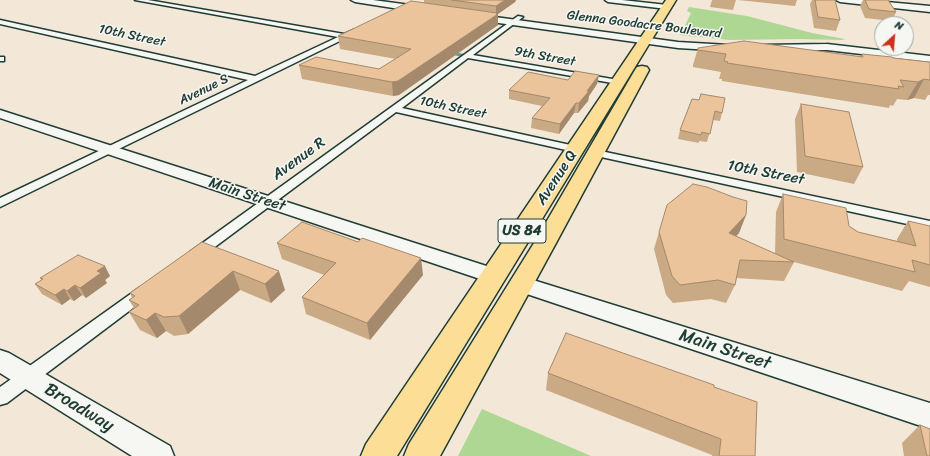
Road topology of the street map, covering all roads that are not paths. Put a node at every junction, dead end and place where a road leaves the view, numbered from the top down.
1 (138, 0) edge
2 (355, 0) edge
3 (392, 0) edge
4 (608, 0) edge
5 (840, 0) edge
6 (191, 2) dead end
7 (410, 5) junction
8 (176, 7) junction
9 (431, 8) edge
10 (930, 9) edge
11 (395, 12) edge
12 (466, 13) edge
13 (517, 20) junction
14 (0, 22) edge
15 (358, 30) edge
16 (660, 31) edge
17 (346, 36) junction
18 (739, 46) edge
19 (874, 46) edge
20 (914, 51) edge
21 (874, 52) edge
22 (930, 53) edge
23 (467, 56) junction
24 (904, 56) edge
25 (930, 59) edge
26 (257, 78) junction
27 (618, 82) junction
28 (394, 109) junction
29 (0, 114) edge
30 (110, 150) junction
31 (586, 151) junction
32 (268, 202) junction
33 (0, 203) edge
34 (930, 225) edge
35 (185, 262) edge
36 (507, 280) junction
37 (154, 285) edge
38 (0, 360) edge
39 (28, 377) junction
40 (0, 397) edge
41 (930, 416) edge
42 (158, 456) edge
43 (378, 456) edge
44 (421, 456) edge

1 - 8 street
2 - 7 street
3 - 7 street
4 - 16 street
5 - 10 street
6 - 8 street
7 - 9 street
7 - 11 street
8 - 17 street
12 - 13 street, Glenna Goodacre Boulevard
13 - 16 street, Glenna Goodacre Boulevard
13 - 23 street, Avenue R
14 - 26 street, 10th Street
15 - 17 street, Avenue S
16 - 18 street, Glenna Goodacre Boulevard
16 - 27 highway, Avenue Q / US 84
16 - 31 highway, Avenue Q / US 84
17 - 26 street, Avenue S
19 - 21 street
20 - 22 street
23 - 27 street, 9th Street
23 - 28 street, Avenue R
24 - 25 street
26 - 30 street, Avenue S
27 - 31 highway, Avenue Q / US 84
28 - 31 street, 10th Street
28 - 32 street, Avenue R
29 - 30 street, Main Street
30 - 32 street, Main Street
30 - 33 street, Avenue S
31 - 34 street, 10th Street
31 - 36 highway, Avenue Q / US 84
31 - 36 highway, Avenue Q / US 84
32 - 35 street, Avenue R
32 - 36 street, Main Street
36 - 41 street, Main Street
36 - 43 highway, Avenue Q / US 84
36 - 44 highway, Avenue Q / US 84
37 - 39 street
38 - 39 street, Broadway
39 - 40 street
39 - 42 street, Broadway

